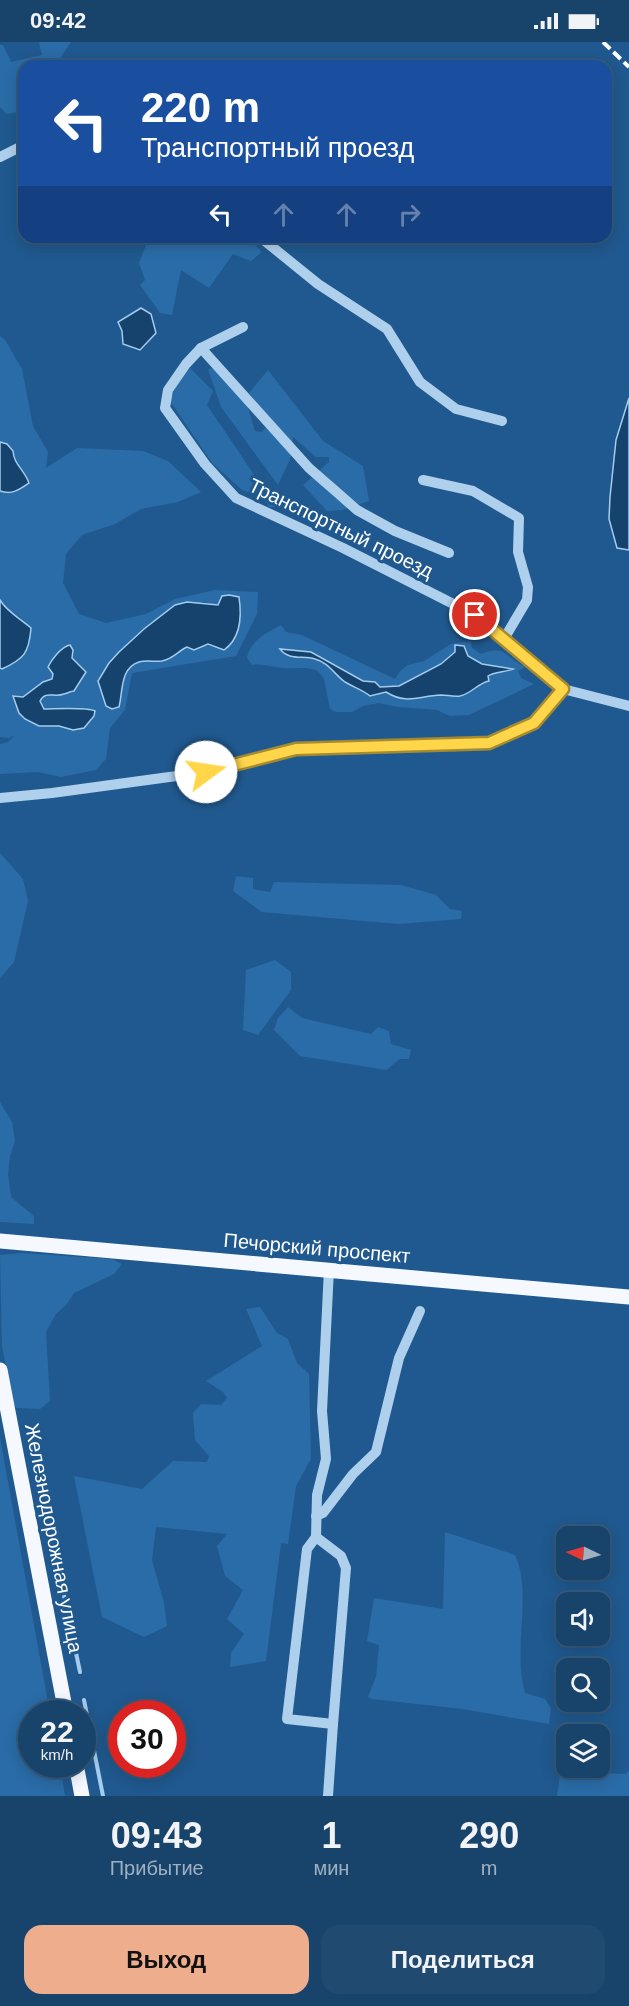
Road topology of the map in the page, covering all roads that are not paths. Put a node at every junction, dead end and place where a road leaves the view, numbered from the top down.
1 (18, 148) edge
2 (0, 157) edge
3 (267, 243) edge
4 (243, 327) dead end
5 (201, 348) junction
6 (502, 421) dead end
7 (423, 480) dead end
8 (449, 553) dead end
9 (504, 639) junction
10 (563, 689) junction
11 (629, 706) edge
12 (0, 798) edge
13 (0, 1241) edge
14 (328, 1269) junction
15 (629, 1297) edge
16 (420, 1311) dead end
17 (0, 1370) edge
18 (316, 1516) junction
19 (316, 1537) junction
20 (63, 1700) edge
21 (333, 1724) junction
22 (79, 1778) edge
23 (82, 1796) edge
24 (328, 1796) edge

1 - 2 street
3 - 6 street
4 - 5 street, Транспортный проезд
5 - 8 street
5 - 9 street, Транспортный проезд
7 - 9 street
9 - 10 street, Транспортный проезд
10 - 11 street, Транспортный проезд
10 - 12 street
13 - 14 main road, Печорский проспект
14 - 15 main road, Печорский проспект
14 - 18 street
16 - 18 street
17 - 20 main road, Железнодорожная улица
18 - 19 street
19 - 21 street
19 - 21 street
21 - 24 street
22 - 23 main road

